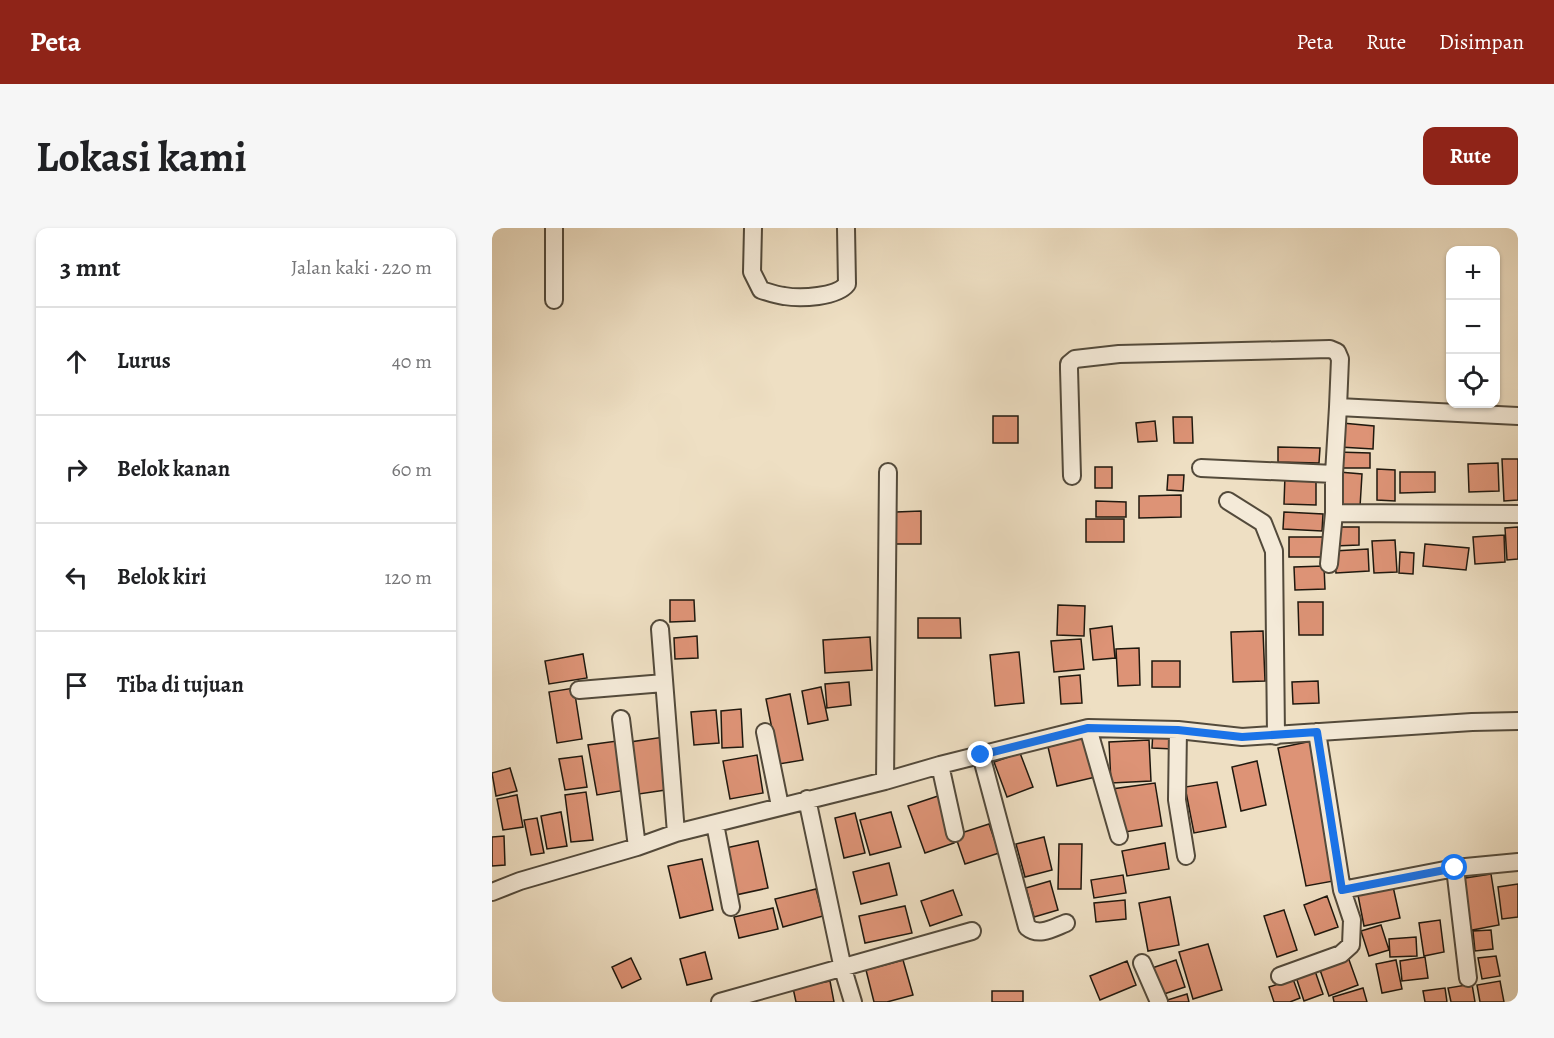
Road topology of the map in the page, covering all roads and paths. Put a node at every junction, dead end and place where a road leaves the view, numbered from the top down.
1 (554, 228) edge
2 (753, 228) edge
3 (846, 228) edge
4 (554, 300) dead end
5 (1338, 407) junction
6 (1518, 416) edge
7 (1201, 468) dead end
8 (888, 472) dead end
9 (1334, 474) junction
10 (1072, 476) dead end
11 (1228, 501) dead end
12 (1334, 513) junction
13 (1518, 514) edge
14 (1329, 564) dead end
15 (660, 629) dead end
16 (664, 683) junction
17 (579, 690) dead end
18 (621, 719) dead end
19 (1518, 720) edge
20 (1088, 728) junction
21 (1178, 730) junction
22 (765, 732) dead end
23 (1317, 732) junction
24 (1276, 736) junction
25 (981, 755) junction
26 (940, 765) junction
27 (885, 781) junction
28 (807, 800) junction
29 (780, 806) junction
30 (715, 824) junction
31 (676, 832) junction
32 (955, 833) dead end
33 (1119, 836) dead end
34 (637, 847) junction
35 (1186, 856) dead end
36 (1518, 862) edge
37 (1455, 868) junction
38 (1342, 890) junction
39 (492, 892) edge
40 (731, 907) dead end
41 (1066, 923) dead end
42 (972, 931) dead end
43 (1142, 963) dead end
44 (843, 969) junction
45 (1280, 976) dead end
46 (1468, 978) dead end
47 (720, 1002) edge
48 (853, 1002) edge
49 (1159, 1002) edge

1 - 4 street
2 - 3 street
5 - 6 street
5 - 9 street
5 - 10 street
7 - 9 street
8 - 27 street
9 - 12 street
11 - 24 street
12 - 13 street
12 - 14 street
15 - 16 street
16 - 17 street
16 - 31 street
18 - 34 street
19 - 23 street
20 - 21 street
20 - 25 street
20 - 33 street
21 - 24 street
21 - 35 street
22 - 29 street
23 - 24 street
23 - 38 street
25 - 26 street
25 - 41 street
26 - 27 street
26 - 32 street
27 - 28 street
28 - 29 street
28 - 44 street
29 - 30 street
30 - 31 street
30 - 40 street
31 - 34 street
34 - 39 street
36 - 37 street
37 - 38 street
37 - 46 street
38 - 45 street
42 - 44 street
43 - 49 street
44 - 47 street
44 - 48 street

